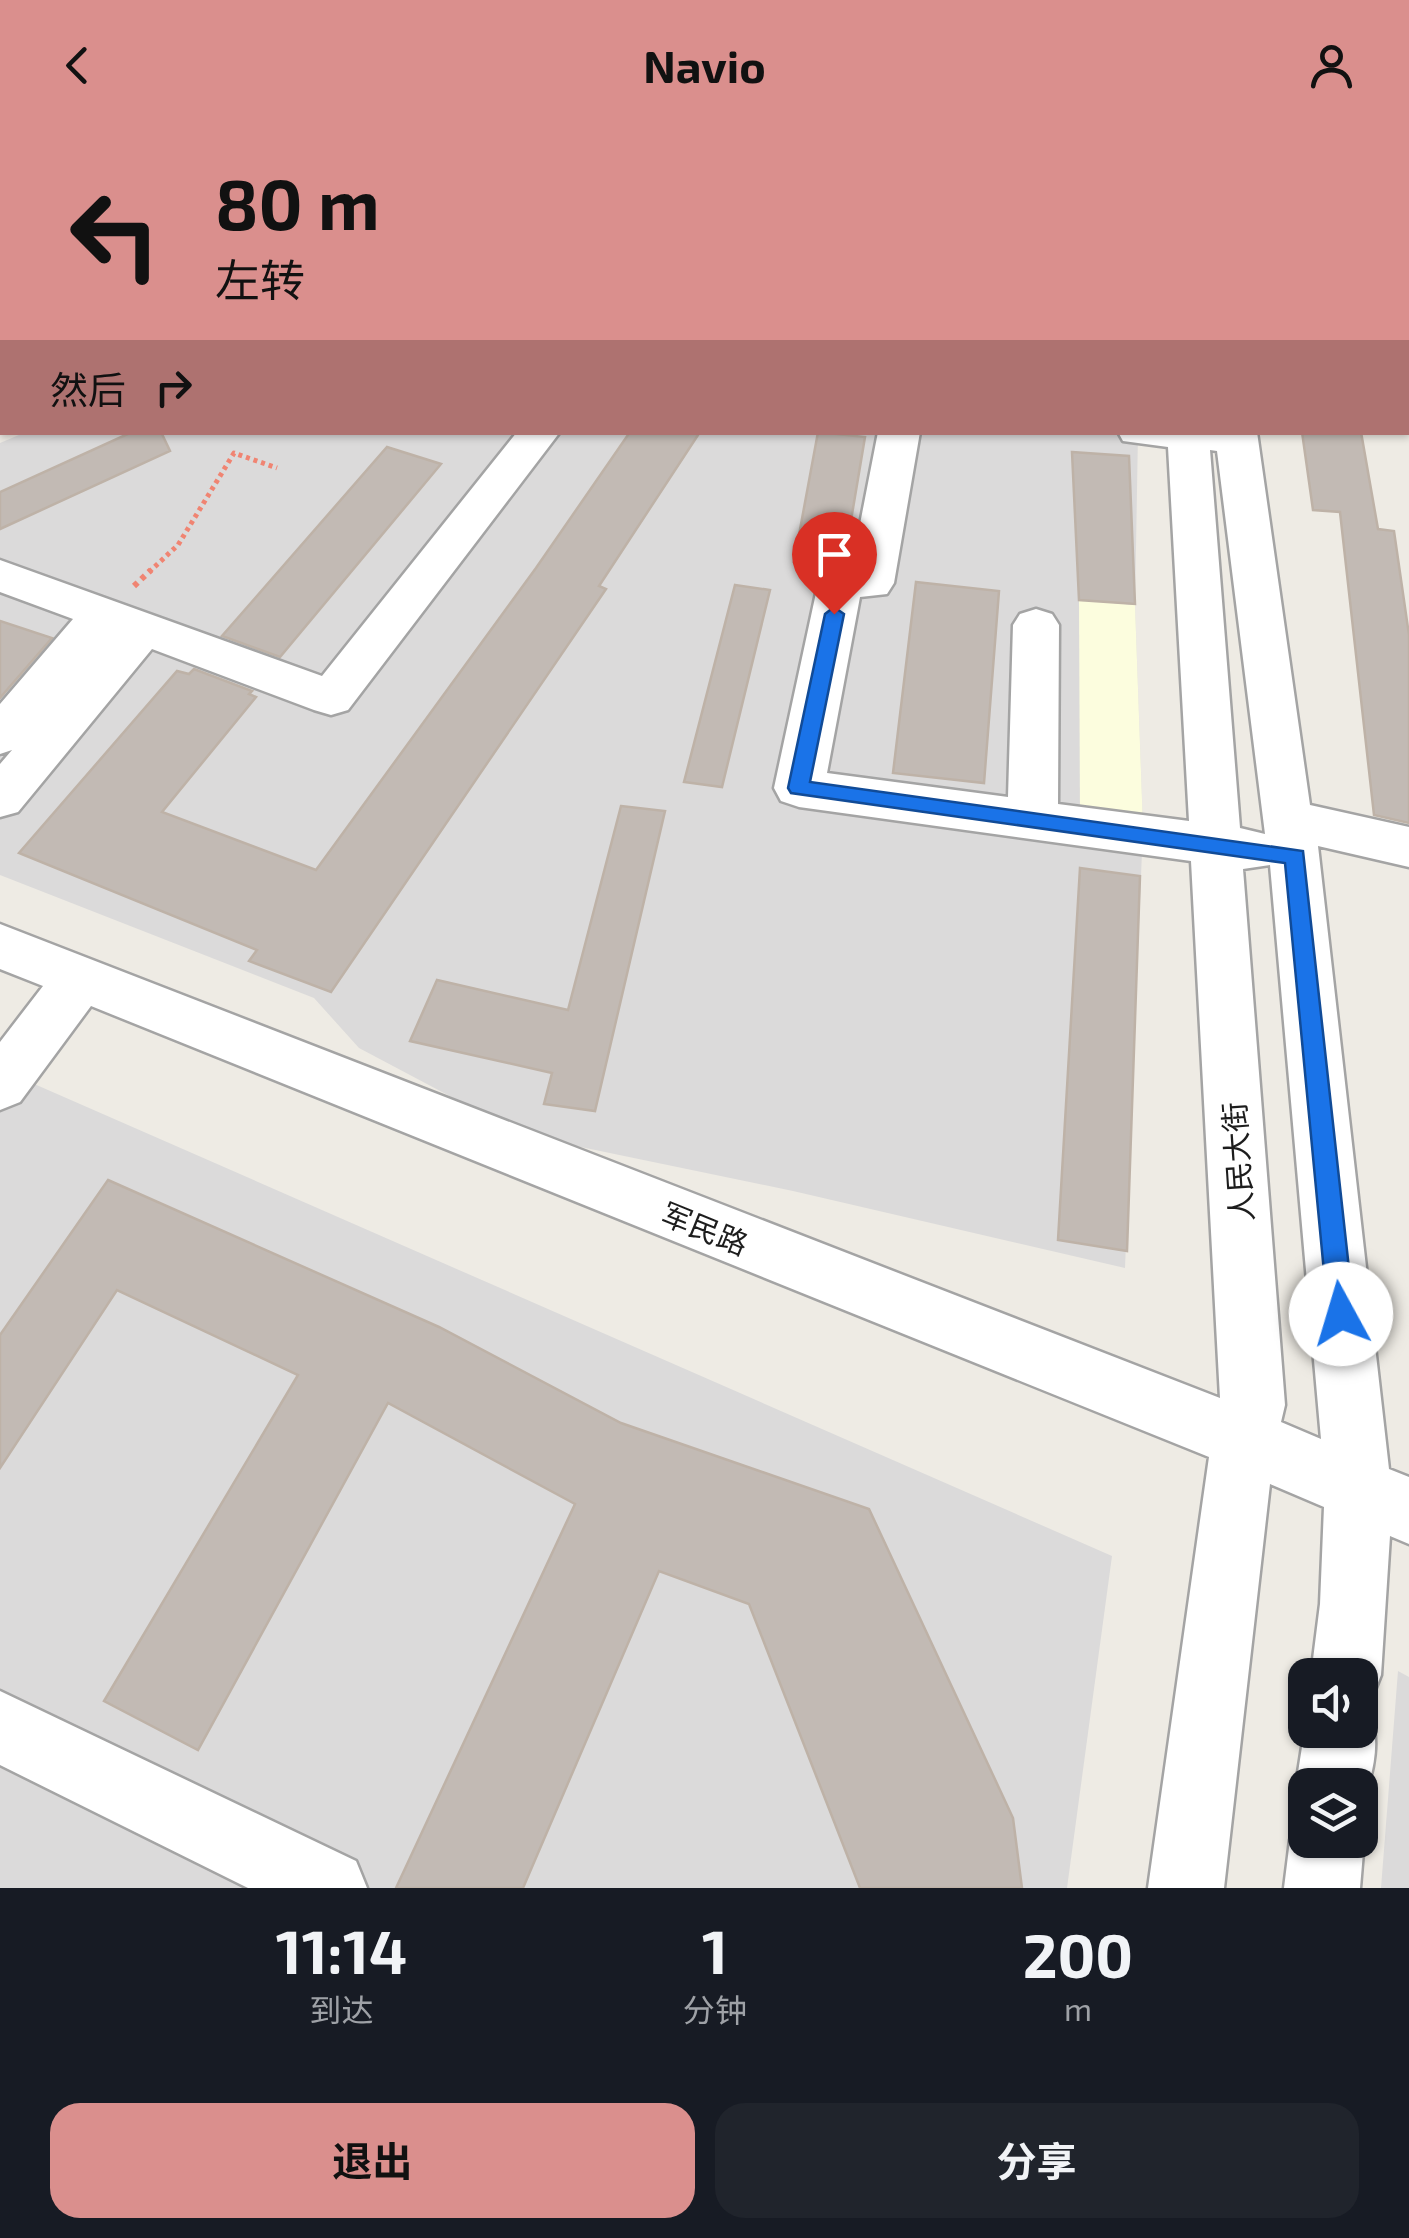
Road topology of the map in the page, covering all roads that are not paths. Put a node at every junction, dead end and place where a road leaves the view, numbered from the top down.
1 (538, 435) edge
2 (898, 435) edge
3 (1212, 435) edge
4 (1212, 435) edge
5 (0, 575) edge
6 (124, 621) junction
7 (1036, 626) dead end
8 (0, 736) edge
9 (0, 798) edge
10 (1033, 820) junction
11 (1291, 838) junction
12 (1216, 845) junction
13 (1409, 847) edge
14 (0, 946) edge
15 (80, 978) junction
16 (0, 1085) edge
17 (1244, 1439) junction
18 (1384, 1499) edge
19 (1348, 1658) edge
20 (0, 1727) edge
21 (1325, 1858) edge
22 (329, 1888) edge
23 (1186, 1888) edge
24 (1322, 1888) edge

1 - 6 street
2 - 10 street
3 - 11 street
4 - 12 street, 人民大街
5 - 6 street
6 - 8 street
6 - 9 street
7 - 10 street
10 - 12 street
11 - 12 street
11 - 13 street
11 - 18 street
12 - 17 street, 人民大街
14 - 15 street, 军民路
15 - 16 street
15 - 17 street, 军民路
17 - 18 street, 军民路
17 - 23 street, 人民大街
18 - 19 street
20 - 22 street
21 - 24 street

